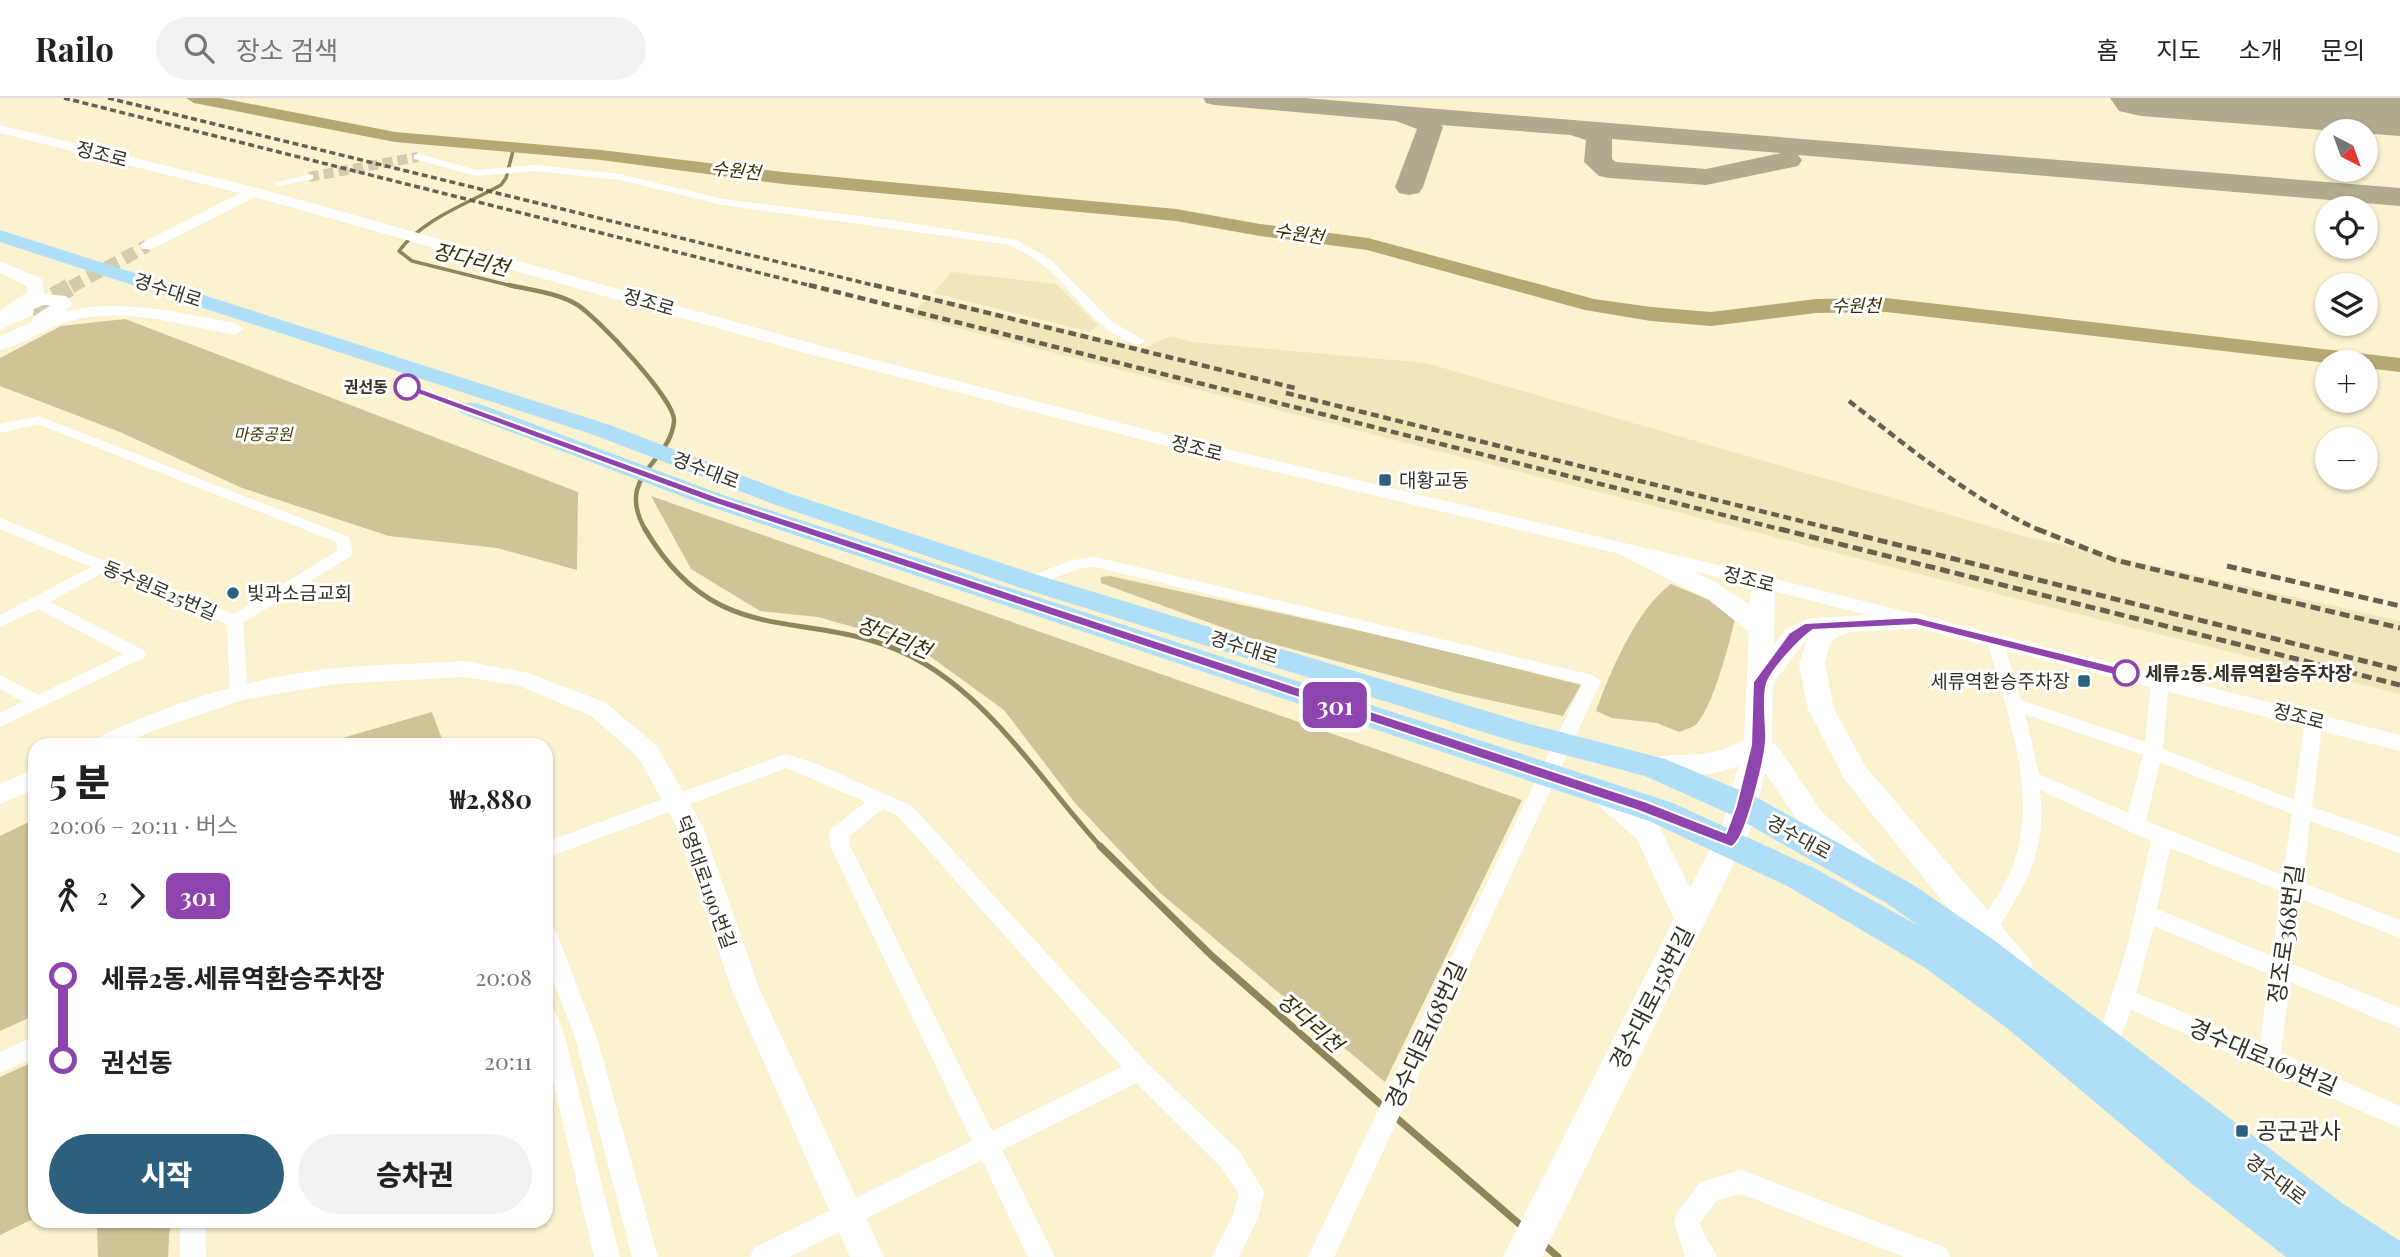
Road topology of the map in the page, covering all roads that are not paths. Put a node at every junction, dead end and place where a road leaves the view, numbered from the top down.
1 (6, 131) edge
2 (418, 157) tunnel mouth
3 (309, 177) tunnel mouth
4 (279, 183) junction
5 (212, 193) junction
6 (233, 193) junction
7 (268, 202) junction
8 (208, 214) junction
9 (191, 223) junction
10 (406, 234) junction
11 (0, 236) edge
12 (447, 244) junction
13 (147, 246) tunnel mouth
14 (0, 255) edge
15 (0, 266) edge
16 (24, 309) junction
17 (0, 319) edge
18 (235, 329) junction
19 (5, 335) edge
20 (1139, 341) dead end
21 (0, 429) edge
22 (686, 476) junction
23 (0, 523) edge
24 (19, 531) junction
25 (0, 540) edge
26 (1632, 551) junction
27 (104, 566) junction
28 (1031, 582) junction
29 (1763, 582) junction
30 (38, 602) junction
31 (235, 621) junction
32 (1916, 621) junction
33 (0, 622) edge
34 (1846, 624) junction
35 (1762, 631) junction
36 (1995, 641) junction
37 (0, 681) edge
38 (1760, 682) junction
39 (2160, 682) junction
40 (239, 693) junction
41 (38, 703) junction
42 (2012, 703) junction
43 (2314, 720) junction
44 (0, 721) edge
45 (117, 738) edge
46 (2400, 743) edge
47 (1758, 745) junction
48 (2153, 752) junction
49 (1654, 767) junction
50 (2031, 778) junction
51 (28, 781) edge
52 (1602, 793) junction
53 (0, 795) edge
54 (881, 801) junction
55 (677, 803) junction
56 (1744, 806) junction
57 (2303, 811) junction
58 (2135, 825) junction
59 (2162, 837) junction
60 (1731, 841) junction
61 (2400, 845) edge
62 (553, 847) edge
63 (1880, 882) junction
64 (2292, 887) junction
65 (2147, 914) junction
66 (1691, 921) junction
67 (2400, 929) edge
68 (1987, 930) junction
69 (553, 952) edge
70 (2282, 970) junction
71 (2039, 996) junction
72 (2125, 998) junction
73 (2400, 1018) edge
74 (553, 1033) edge
75 (28, 1049) edge
76 (2106, 1049) junction
77 (2269, 1058) junction
78 (0, 1063) edge
79 (1139, 1070) junction
80 (2400, 1117) edge
81 (986, 1146) junction
82 (847, 1214) junction
83 (193, 1228) edge
84 (193, 1257) edge
85 (607, 1257) edge
86 (645, 1257) edge
87 (763, 1257) edge
88 (867, 1257) edge
89 (1042, 1257) edge
90 (1225, 1257) edge
91 (1321, 1257) edge
92 (1522, 1257) edge
93 (1704, 1257) edge
94 (1937, 1257) edge
95 (2323, 1257) edge
96 (2385, 1257) edge

1 - 4 street
1 - 5 street
1 - 6 street, 정조로
2 - 20 street
3 - 4 street
4 - 6 street
4 - 10 street
5 - 6 street
5 - 8 street
6 - 7 street, 정조로
6 - 8 street
7 - 9 street
7 - 10 street, 정조로
8 - 9 street
9 - 13 street
10 - 12 street, 정조로
10 - 12 street
11 - 22 main road, 경수대로
12 - 26 street, 정조로
14 - 18 main road, 경수대로
15 - 16 main road
16 - 17 main road
16 - 19 street
16 - 19 main road
18 - 19 main road
18 - 22 main road, 경수대로
21 - 31 street
22 - 28 main road, 경수대로
22 - 52 main road, 경수대로
23 - 24 street, 동수원로25번길
24 - 25 street
24 - 27 street, 동수원로25번길
26 - 29 street, 정조로
26 - 35 main road
27 - 30 street
27 - 31 street, 동수원로25번길
28 - 49 main road, 경수대로
28 - 91 street, 경수대로168번길
29 - 32 street, 정조로
29 - 35 main road, 경수대로158번길
30 - 33 street
30 - 41 street
31 - 40 street, 동수원로25번길
32 - 34 main road
32 - 36 street, 정조로
34 - 38 main road
34 - 68 main road
35 - 38 main road, 경수대로158번길
36 - 39 street, 정조로
36 - 42 street
37 - 41 street
38 - 47 main road, 경수대로158번길
39 - 43 street, 정조로
39 - 48 street
40 - 45 street, 덕영대로1190번길
40 - 55 street, 덕영대로1190번길
41 - 44 street
42 - 48 street
42 - 50 street
43 - 46 street, 정조로
43 - 57 street, 정조로368번길
47 - 49 main road
47 - 56 main road, 경수대로158번길
47 - 63 main road
48 - 57 street
48 - 58 street
49 - 56 main road, 경수대로
50 - 58 street
50 - 68 street
51 - 53 street
52 - 60 main road, 경수대로
52 - 66 main road
54 - 55 street
54 - 79 street
54 - 81 street
55 - 62 street
55 - 82 street, 덕영대로1190번길
56 - 60 main road, 경수대로158번길
56 - 63 main road, 경수대로
57 - 61 street
57 - 64 street, 정조로368번길
58 - 59 street
59 - 64 street
59 - 65 street
60 - 66 main road, 경수대로158번길
60 - 95 main road, 경수대로
63 - 71 main road, 경수대로
64 - 67 street
64 - 70 street, 정조로368번길
65 - 70 street
65 - 72 street
66 - 92 main road, 경수대로158번길
68 - 71 main road
69 - 86 street
70 - 73 street
70 - 77 street, 정조로368번길
71 - 76 main road, 경수대로
72 - 76 street
72 - 77 street, 경수대로169번길
74 - 85 street
75 - 78 street
76 - 96 main road, 경수대로
77 - 80 street, 경수대로169번길
79 - 81 street
79 - 90 street
81 - 82 street
81 - 89 street
82 - 87 street
82 - 88 street, 덕영대로1190번길
83 - 84 street
93 - 94 street

